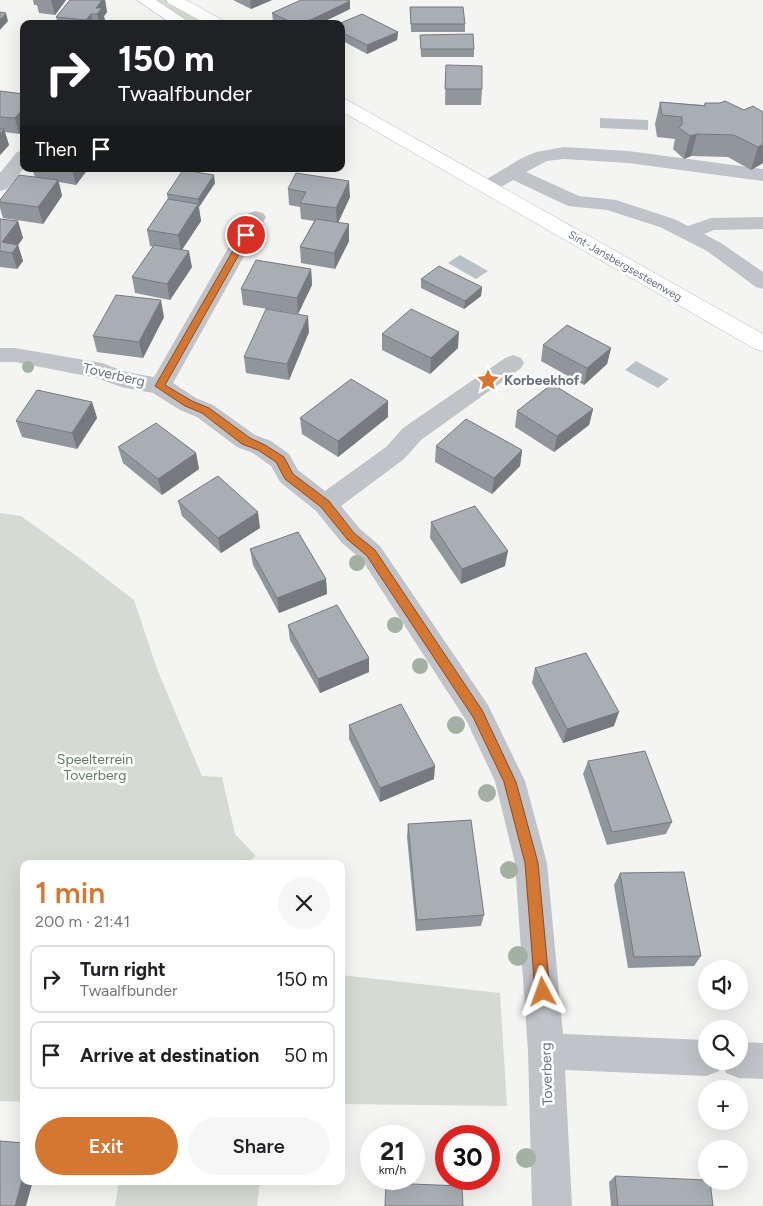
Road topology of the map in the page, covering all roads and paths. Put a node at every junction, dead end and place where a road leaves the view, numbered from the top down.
1 (145, 0) edge
2 (174, 0) edge
3 (178, 20) edge
4 (211, 20) edge
5 (345, 106) edge
6 (20, 161) edge
7 (512, 172) junction
8 (763, 175) edge
9 (0, 185) edge
10 (487, 187) junction
11 (256, 216) dead end
12 (763, 223) edge
13 (687, 233) junction
14 (763, 282) edge
15 (763, 344) edge
16 (0, 355) edge
17 (514, 362) dead end
18 (160, 386) junction
19 (325, 504) junction
20 (546, 1051) junction
21 (698, 1058) edge
22 (748, 1060) edge
23 (763, 1061) edge
24 (552, 1206) edge

1 - 3 main road
2 - 4 main road
5 - 10 main road, Sint-Jansbergsesteenweg
6 - 9 street
7 - 8 street
7 - 10 street
7 - 13 street
10 - 15 main road, Sint-Jansbergsesteenweg
11 - 18 street
12 - 13 street
13 - 14 street
16 - 18 street, Toverberg
17 - 19 street
18 - 19 street, Toverberg
19 - 20 street, Toverberg
20 - 21 street
20 - 24 street, Toverberg
22 - 23 street

